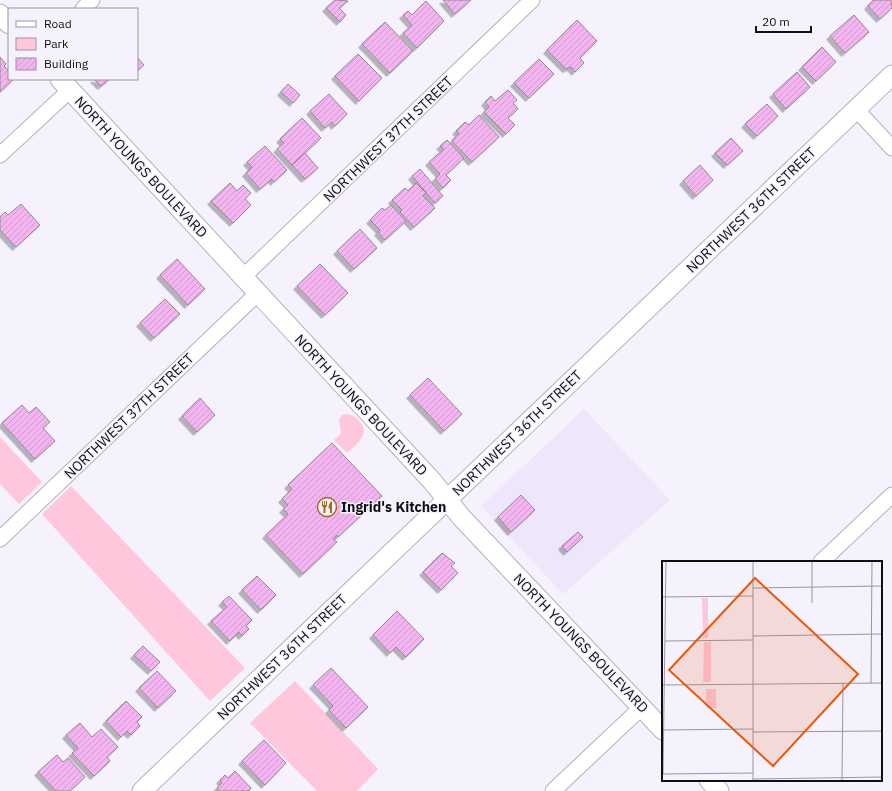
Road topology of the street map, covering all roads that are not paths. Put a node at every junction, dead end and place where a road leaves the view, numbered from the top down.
1 (92, 0) edge
2 (532, 0) edge
3 (84, 8) edge
4 (0, 14) edge
5 (8, 23) edge
6 (892, 75) edge
7 (65, 84) edge
8 (856, 109) junction
9 (892, 148) edge
10 (0, 156) edge
11 (243, 277) junction
12 (258, 293) junction
13 (892, 495) edge
14 (447, 500) junction
15 (0, 539) edge
16 (822, 561) edge
17 (642, 707) junction
18 (660, 721) edge
19 (710, 781) edge
20 (142, 791) edge
21 (552, 791) edge
22 (720, 791) edge

1 - 3 street
2 - 11 street, NORTHWEST 37TH STREET
4 - 5 street
6 - 8 street, NORTHWEST 36TH STREET
7 - 10 street
7 - 11 street, NORTH YOUNGS BOULEVARD
8 - 9 street
8 - 14 street, NORTHWEST 36TH STREET
11 - 12 street, NORTH YOUNGS BOULEVARD
12 - 14 street, NORTH YOUNGS BOULEVARD
12 - 15 street, NORTHWEST 37TH STREET
13 - 16 street
14 - 17 street, NORTH YOUNGS BOULEVARD
14 - 20 street, NORTHWEST 36TH STREET
17 - 18 street, NORTH YOUNGS BOULEVARD
17 - 21 street
19 - 22 street

